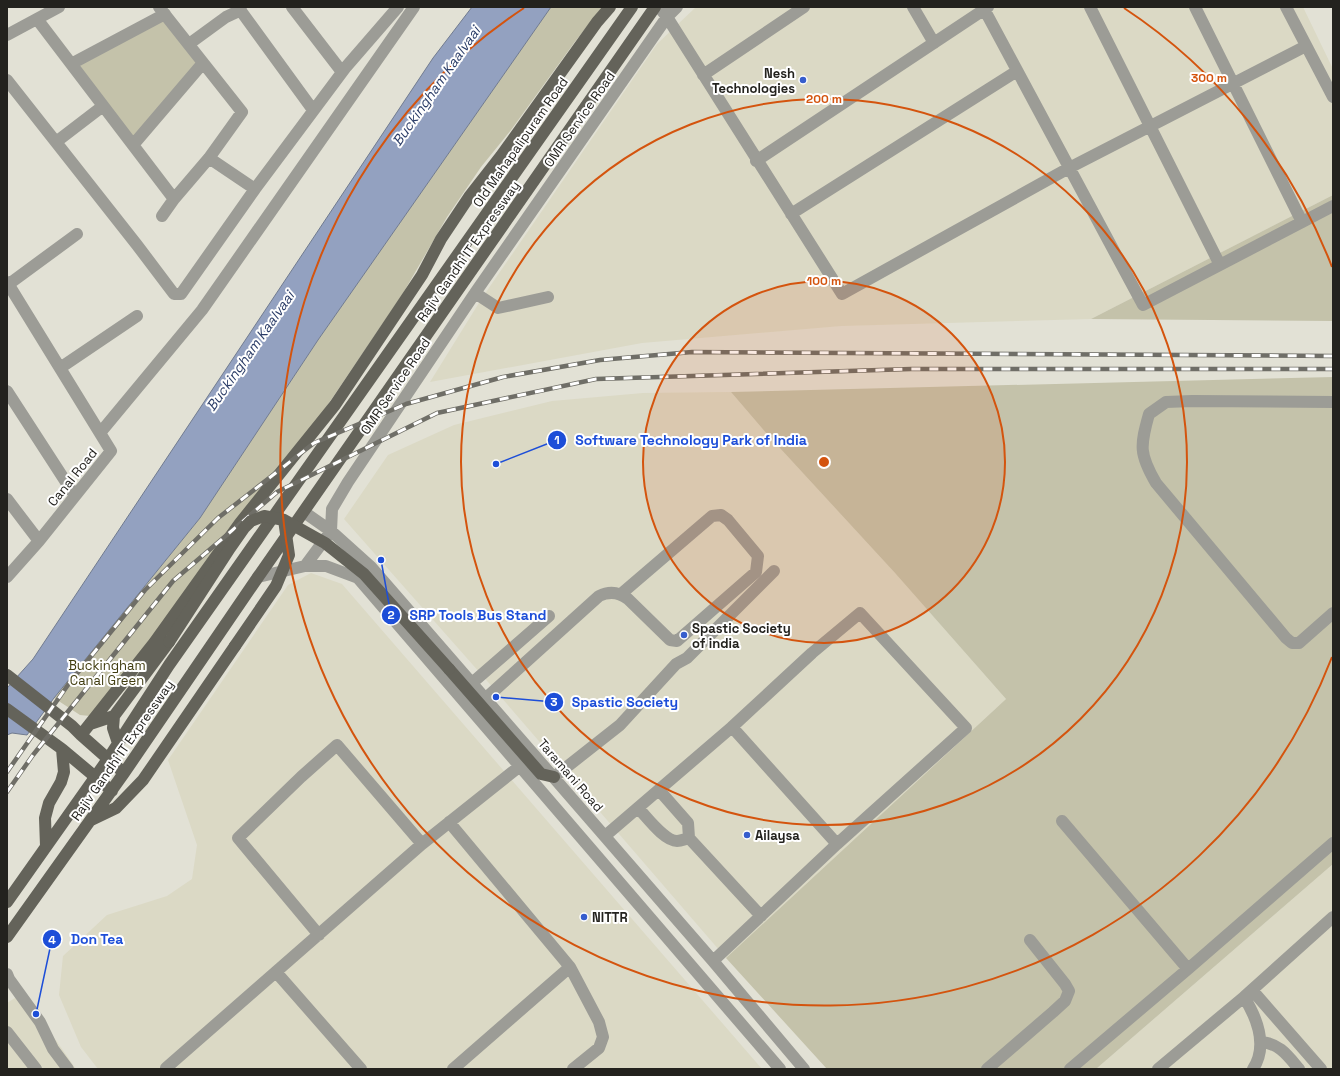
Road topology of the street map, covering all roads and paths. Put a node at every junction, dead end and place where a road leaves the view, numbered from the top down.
1 (59, 7) edge
2 (292, 7) edge
3 (414, 7) edge
4 (610, 7) edge
5 (632, 7) edge
6 (655, 7) edge
7 (658, 7) edge
8 (677, 7) edge
9 (804, 7) edge
10 (913, 7) edge
11 (1090, 7) edge
12 (1195, 7) edge
13 (1286, 7) edge
14 (397, 8) edge
15 (985, 8) edge
16 (239, 9) edge
17 (162, 11) edge
18 (667, 17) junction
19 (37, 20) junction
20 (7, 35) edge
21 (934, 43) junction
22 (189, 44) junction
23 (1306, 46) junction
24 (203, 63) junction
25 (71, 64) junction
26 (1017, 71) junction
27 (342, 72) junction
28 (703, 75) junction
29 (7, 80) edge
30 (1233, 84) junction
31 (1333, 97) edge
32 (102, 106) junction
33 (313, 110) junction
34 (1150, 126) junction
35 (56, 142) junction
36 (132, 145) junction
37 (209, 158) junction
38 (756, 161) junction
39 (1069, 168) junction
40 (255, 189) junction
41 (174, 199) junction
42 (1333, 206) edge
43 (791, 214) junction
44 (162, 216) dead end
45 (1302, 222) junction
46 (474, 232) junction
47 (77, 234) dead end
48 (491, 243) junction
49 (450, 265) junction
50 (1220, 265) junction
51 (422, 275) junction
52 (467, 277) junction
53 (8, 283) edge
54 (475, 293) junction
55 (431, 294) junction
56 (548, 297) dead end
57 (137, 316) dead end
58 (60, 368) junction
59 (7, 391) edge
60 (1333, 402) edge
61 (100, 432) junction
62 (75, 496) junction
63 (7, 499) edge
64 (304, 512) junction
65 (284, 520) junction
66 (331, 531) junction
67 (39, 541) junction
68 (304, 566) junction
69 (774, 572) dead end
70 (7, 577) edge
71 (258, 577) junction
72 (621, 594) junction
73 (1333, 613) edge
74 (549, 616) dead end
75 (8, 676) edge
76 (472, 683) junction
77 (486, 698) junction
78 (7, 709) edge
79 (114, 716) junction
80 (90, 724) junction
81 (732, 727) junction
82 (80, 735) junction
83 (118, 743) junction
84 (62, 749) junction
85 (108, 759) junction
86 (520, 766) junction
87 (124, 773) junction
88 (95, 777) junction
89 (554, 777) junction
90 (659, 790) junction
91 (112, 791) junction
92 (638, 808) junction
93 (90, 820) junction
94 (1062, 821) dead end
95 (449, 822) junction
96 (605, 836) junction
97 (689, 838) junction
98 (1333, 843) edge
99 (422, 844) junction
100 (837, 844) junction
101 (46, 846) junction
102 (7, 902) edge
103 (761, 916) junction
104 (1333, 917) edge
105 (319, 934) junction
106 (7, 937) edge
107 (1030, 940) dead end
108 (713, 961) junction
109 (570, 967) junction
110 (1188, 969) junction
111 (276, 972) junction
112 (7, 974) edge
113 (1248, 994) junction
114 (7, 1032) edge
115 (1261, 1042) junction
116 (166, 1068) dead end
117 (36, 1069) edge
118 (68, 1069) edge
119 (361, 1069) edge
120 (452, 1069) edge
121 (573, 1069) edge
122 (780, 1069) edge
123 (804, 1069) edge
124 (987, 1069) edge
125 (1070, 1069) edge
126 (1158, 1069) edge
127 (1253, 1069) edge
128 (1299, 1069) edge
129 (1321, 1069) edge

1 - 19 street
2 - 27 street
3 - 61 street
4 - 51 main road
5 - 46 main road, Old Mahapalipuram Road
6 - 48 main road, Rajiv Gandhi IT Expressway
7 - 18 street
8 - 18 street, OMR Service Road
9 - 28 street
10 - 21 street
11 - 34 street
12 - 30 street
13 - 23 street
14 - 27 street
15 - 21 street
15 - 26 street
16 - 22 street
16 - 33 street
17 - 22 street
17 - 25 street
18 - 28 street
18 - 54 street, OMR Service Road
19 - 20 street
19 - 25 street
21 - 38 street
22 - 24 street
23 - 30 street
23 - 31 street
24 - 36 street
24 - 37 street
25 - 32 street
26 - 39 street
26 - 43 street
27 - 33 street
28 - 38 street
29 - 35 street
30 - 34 street
30 - 45 street
32 - 35 street
32 - 36 street
33 - 40 street
34 - 39 street
34 - 50 street
35 - 40 street
36 - 41 street
37 - 40 street
37 - 41 street
38 - 43 street
39 - 43 street
39 - 50 street
41 - 44 street
42 - 45 street
45 - 50 street
46 - 48 main road
46 - 49 main road, Old Mahapalipuram Road
47 - 53 street, Canal Road
48 - 52 main road, Rajiv Gandhi IT Expressway
49 - 52 main road
49 - 55 main road, Old Mahapalipuram Road
51 - 55 main road
51 - 80 main road
52 - 64 main road, Rajiv Gandhi IT Expressway
53 - 58 street, Canal Road
54 - 56 street
54 - 66 street, OMR Service Road
55 - 83 main road, Old Mahapalipuram Road
57 - 58 street
58 - 61 street, Canal Road
59 - 62 street
60 - 73 street
61 - 62 street, Canal Road
62 - 67 street, Canal Road
63 - 67 street
64 - 66 street, Taramani Road
64 - 71 main road, Rajiv Gandhi IT Expressway
65 - 79 main road, bridge
65 - 89 main road, bridge
65 - 93 main road, bridge
66 - 68 street
66 - 76 street, Taramani Road
67 - 70 street, Canal Road
68 - 71 street
68 - 86 street
69 - 89 street
71 - 87 main road, Rajiv Gandhi IT Expressway
72 - 72 street
72 - 77 street
74 - 76 street
75 - 82 main road
76 - 77 street, Taramani Road
77 - 89 street, Taramani Road
78 - 84 main road
79 - 80 main road
79 - 83 main road
80 - 82 main road
81 - 90 street
81 - 100 street
81 - 100 street
82 - 85 main road
83 - 85 main road
84 - 88 main road
84 - 101 main road
85 - 87 main road
85 - 88 main road
86 - 95 street
86 - 122 street
87 - 91 main road, Rajiv Gandhi IT Expressway
88 - 91 main road
88 - 101 main road, Rajiv Gandhi IT Expressway
89 - 96 street, Taramani Road
90 - 92 street
90 - 97 street
91 - 93 main road, Rajiv Gandhi IT Expressway
92 - 96 street
92 - 97 street
93 - 106 main road, Rajiv Gandhi IT Expressway
94 - 110 street
95 - 99 street
95 - 109 street
96 - 108 street, Taramani Road
97 - 103 street
98 - 110 street
99 - 105 street
99 - 105 street
100 - 103 street
101 - 102 main road, Rajiv Gandhi IT Expressway
103 - 108 street
104 - 113 street
105 - 111 street
107 - 124 street
108 - 123 street, Taramani Road
109 - 120 street
109 - 121 street
110 - 125 street
111 - 116 street
111 - 119 street
112 - 118 street
113 - 115 street
113 - 126 street
113 - 129 street
114 - 117 street
115 - 127 street
115 - 128 street

